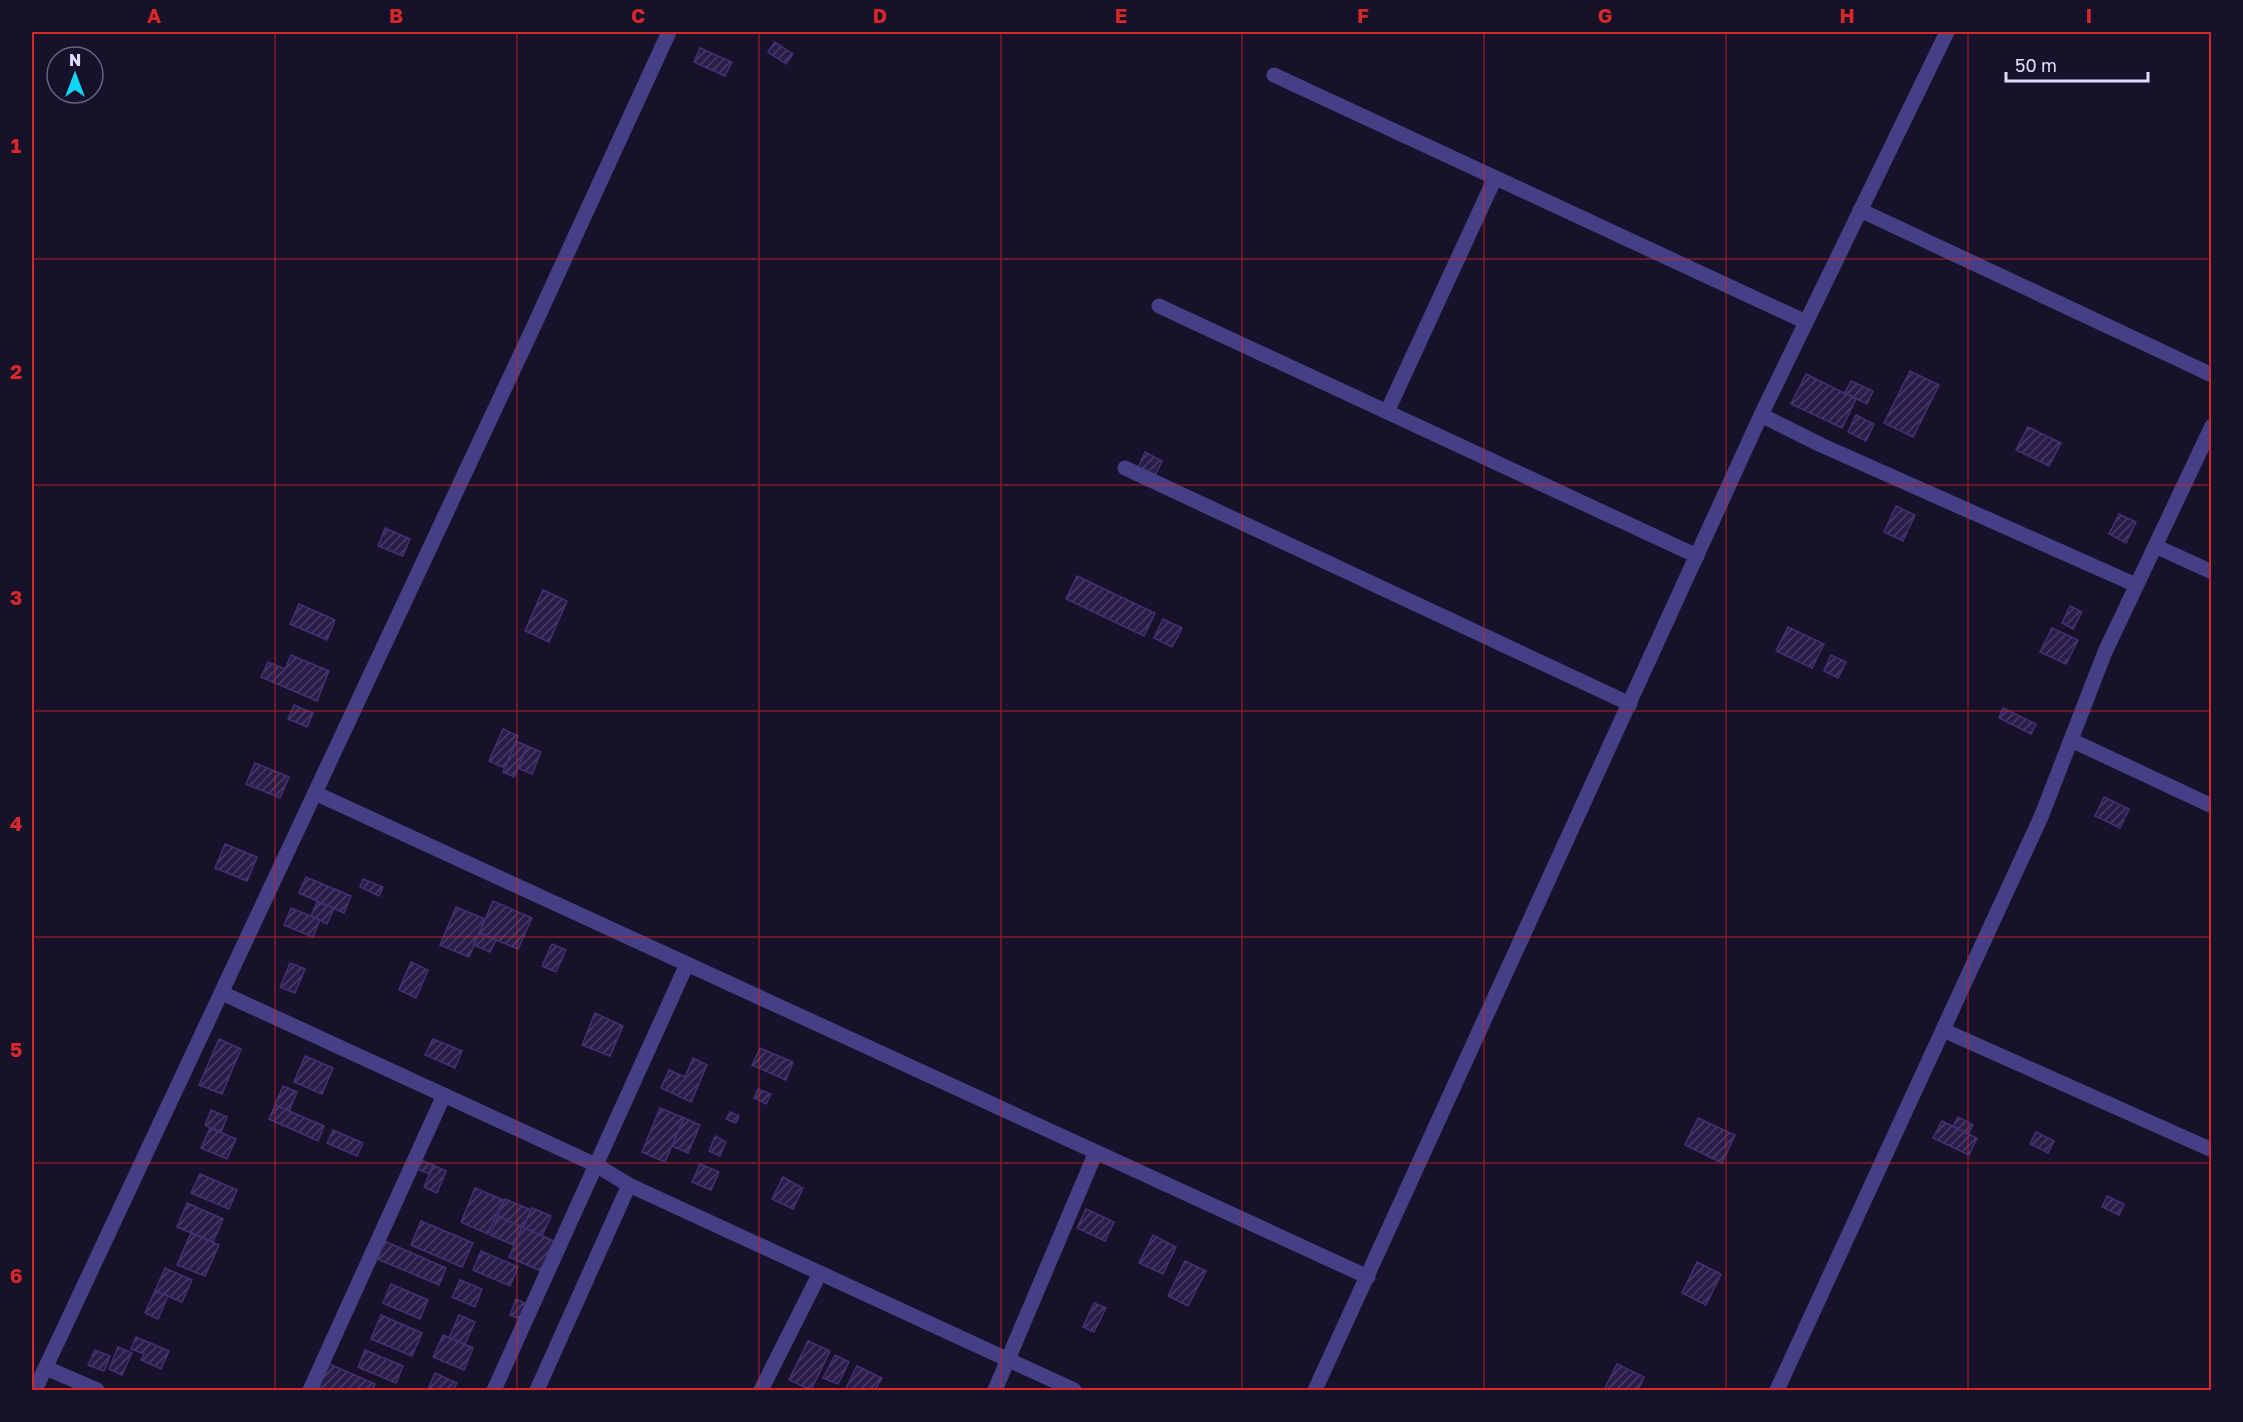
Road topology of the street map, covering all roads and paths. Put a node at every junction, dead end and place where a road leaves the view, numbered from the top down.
1 (669, 32) edge
2 (1947, 32) edge
3 (1274, 75) dead end
4 (1496, 178) junction
5 (1860, 210) junction
6 (1159, 306) dead end
7 (1806, 322) junction
8 (2211, 375) edge
9 (1387, 412) junction
10 (1761, 415) junction
11 (2211, 426) edge
12 (1125, 468) dead end
13 (2155, 546) junction
14 (1697, 556) junction
15 (2211, 572) edge
16 (2136, 585) junction
17 (1629, 704) junction
18 (2071, 740) junction
19 (315, 793) junction
20 (2211, 806) edge
21 (687, 964) junction
22 (222, 993) junction
23 (1943, 1030) junction
24 (444, 1095) junction
25 (2211, 1150) edge
26 (1096, 1152) junction
27 (596, 1165) junction
28 (629, 1185) junction
29 (820, 1273) junction
30 (1368, 1277) junction
31 (1008, 1360) junction
32 (46, 1368) junction
33 (35, 1390) edge
34 (97, 1390) edge
35 (310, 1390) edge
36 (495, 1390) edge
37 (537, 1390) edge
38 (761, 1390) edge
39 (995, 1390) edge
40 (1074, 1390) edge
41 (1315, 1390) edge
42 (1777, 1390) edge

1 - 19 street
2 - 5 street
3 - 4 street
4 - 7 street
4 - 9 street
5 - 7 street
5 - 8 street
6 - 9 street
7 - 10 street
9 - 14 street
10 - 14 street
10 - 16 street
11 - 13 street
12 - 17 street
13 - 15 street
13 - 16 street
14 - 17 street
16 - 18 street
17 - 30 street
18 - 20 street
18 - 23 street
19 - 21 street
19 - 22 street
21 - 26 street
21 - 27 street
22 - 24 street
22 - 32 street
23 - 25 street
23 - 42 street
24 - 27 street
24 - 35 street
26 - 30 street
26 - 31 street
27 - 28 street
27 - 36 street
28 - 29 street
28 - 37 street
29 - 31 street
29 - 38 street
30 - 41 street
31 - 39 street
31 - 40 street
32 - 33 street
32 - 34 street

